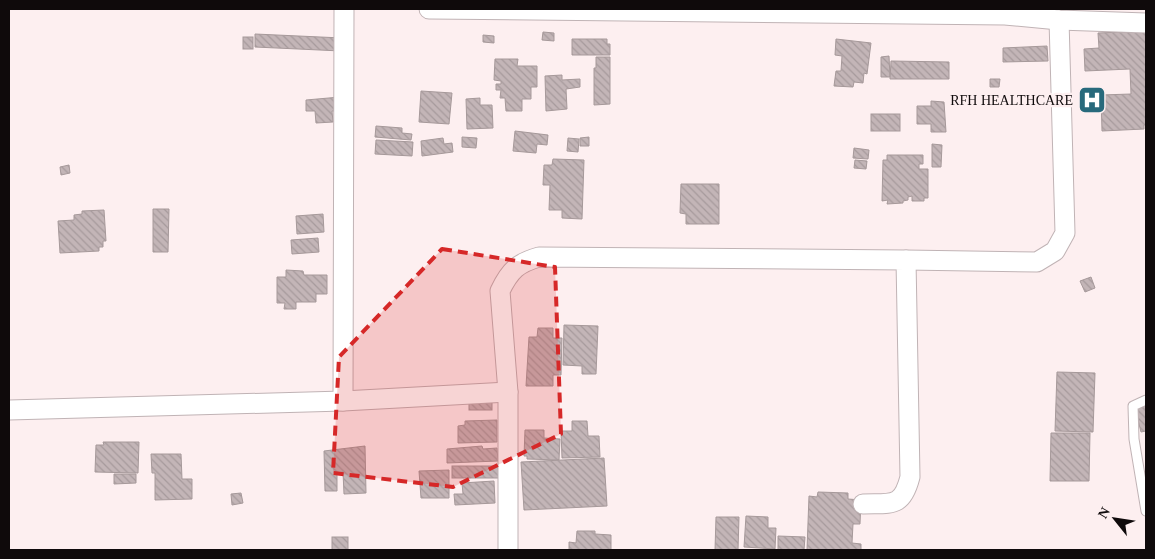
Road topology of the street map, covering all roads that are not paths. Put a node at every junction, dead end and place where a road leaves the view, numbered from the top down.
1 (344, 9) edge
2 (429, 9) edge
3 (630, 10) edge
4 (1005, 12) edge
5 (1059, 20) junction
6 (1146, 23) edge
7 (906, 260) junction
8 (508, 392) junction
9 (1146, 400) edge
10 (343, 401) junction
11 (9, 410) edge
12 (863, 504) dead end
13 (1146, 511) edge
14 (508, 550) edge

1 - 10 street
2 - 3 street
3 - 4 street
4 - 5 street
5 - 6 street
5 - 7 street
7 - 8 street
7 - 12 street
8 - 10 street
8 - 14 street
9 - 13 lane
10 - 11 street

